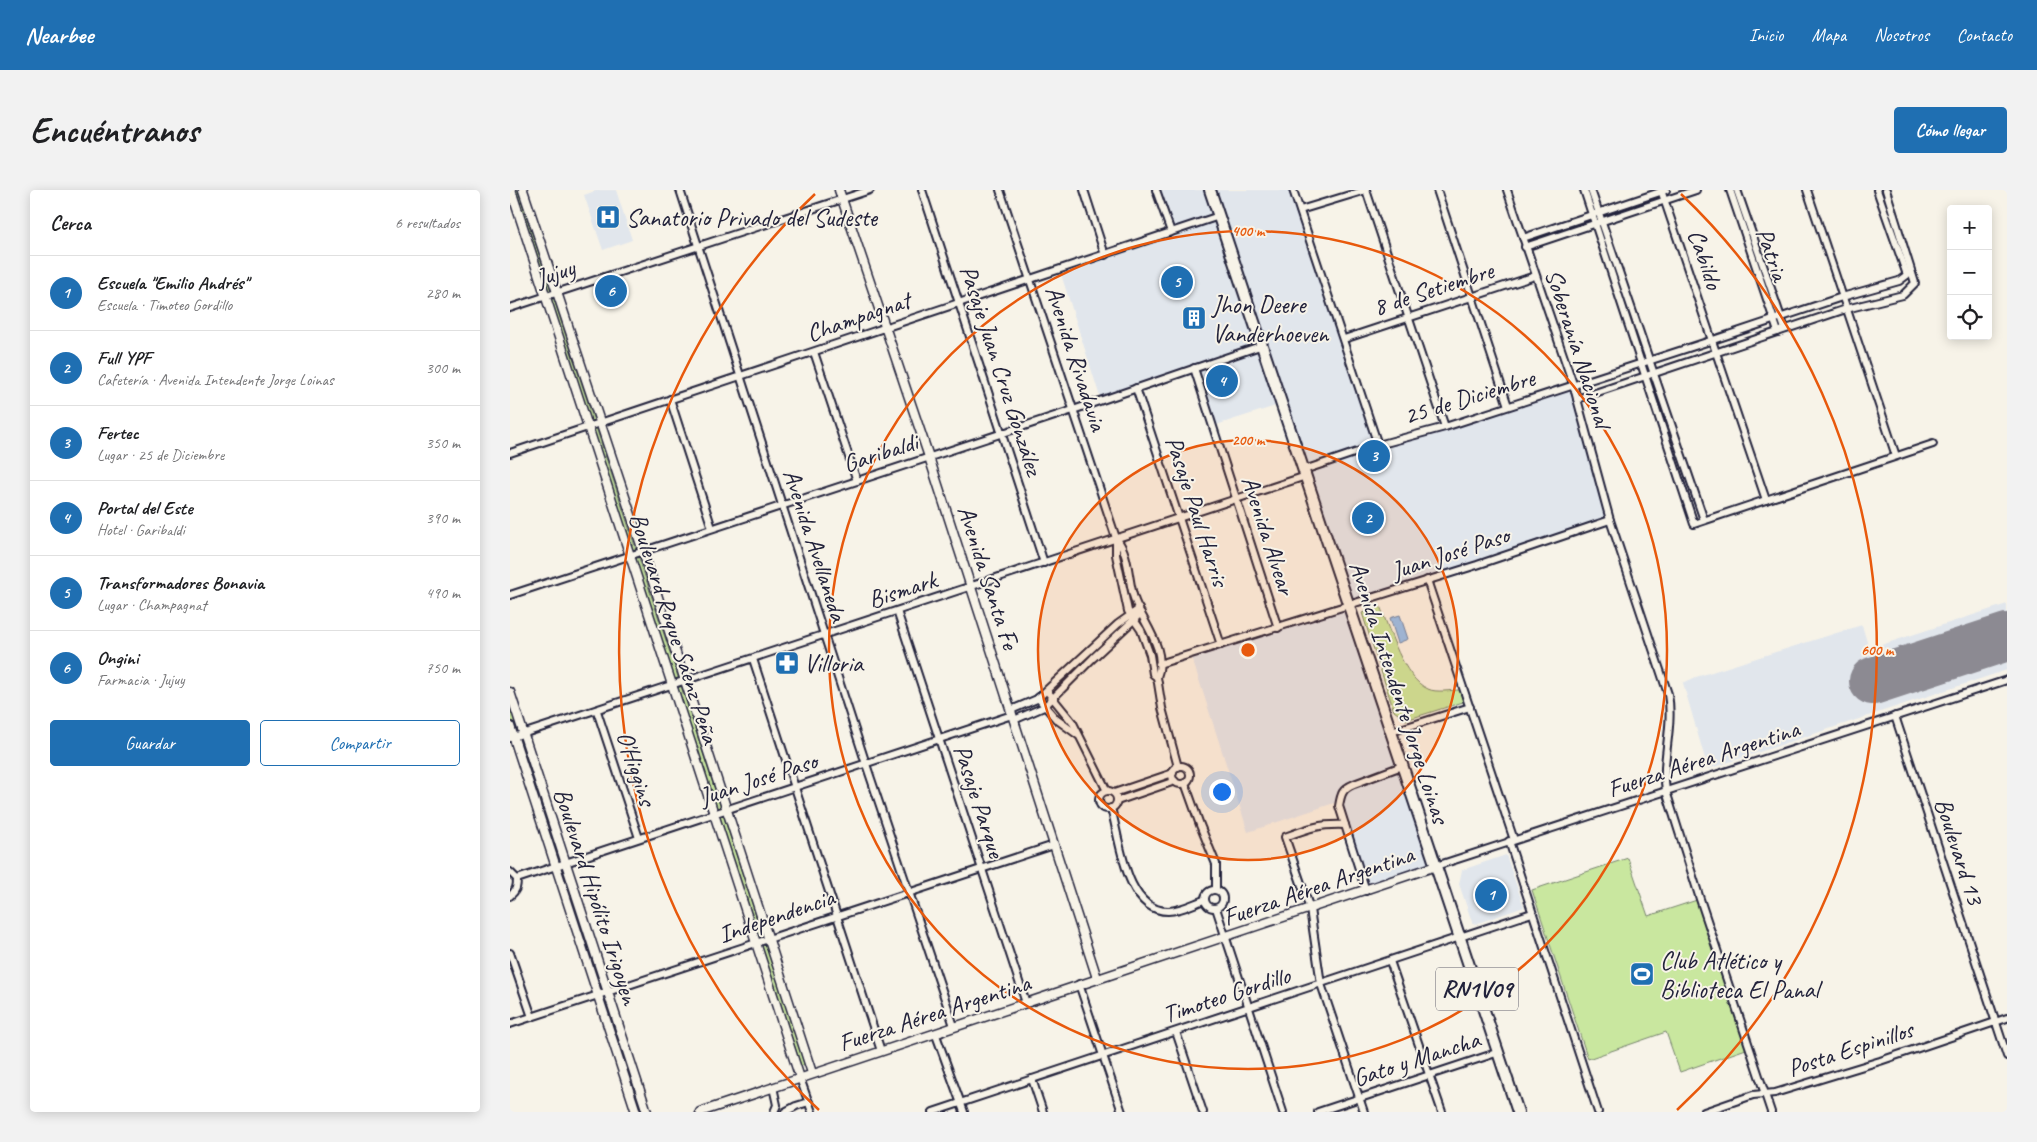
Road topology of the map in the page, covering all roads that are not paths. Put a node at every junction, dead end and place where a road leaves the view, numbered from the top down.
1 (510, 190) edge
2 (523, 190) edge
3 (680, 190) edge
4 (839, 190) edge
5 (870, 190) edge
6 (922, 190) edge
7 (1000, 190) edge
8 (1084, 190) edge
9 (1156, 190) edge
10 (1210, 190) edge
11 (1293, 190) edge
12 (1366, 190) edge
13 (1437, 190) edge
14 (1507, 190) edge
15 (1584, 190) edge
16 (1591, 190) edge
17 (1663, 190) edge
18 (1696, 190) edge
19 (1730, 190) edge
20 (1738, 190) edge
21 (1807, 190) edge
22 (1877, 190) edge
23 (1886, 190) edge
24 (842, 199) junction
25 (1665, 200) junction
26 (1300, 210) junction
27 (1596, 214) junction
28 (1219, 216) junction
29 (1599, 223) junction
30 (1171, 232) junction
31 (1522, 238) junction
32 (698, 246) junction
33 (1526, 247) junction
34 (1105, 255) junction
35 (1535, 276) junction
36 (1030, 279) junction
37 (558, 292) junction
38 (546, 296) junction
39 (1472, 296) junction
40 (1842, 297) junction
41 (959, 302) junction
42 (510, 308) edge
43 (1846, 309) junction
44 (1408, 317) junction
45 (1778, 319) junction
46 (886, 328) junction
47 (1781, 331) junction
48 (1344, 339) junction
49 (1713, 340) junction
50 (1263, 345) junction
51 (814, 352) junction
52 (1716, 352) junction
53 (1649, 360) junction
54 (1640, 363) junction
55 (1194, 368) junction
56 (1655, 373) junction
57 (741, 376) junction
58 (1644, 377) junction
59 (1573, 384) junction
60 (1136, 388) junction
61 (670, 399) junction
62 (1577, 399) junction
63 (1508, 406) junction
64 (1074, 410) junction
65 (600, 422) junction
66 (588, 426) junction
67 (1445, 427) junction
68 (1002, 433) junction
69 (1933, 444) dead end
70 (1378, 445) junction
71 (510, 453) edge
72 (1896, 456) junction
73 (929, 457) junction
74 (1305, 473) junction
75 (857, 481) junction
76 (1236, 499) junction
77 (1766, 500) junction
78 (782, 505) junction
79 (1179, 518) junction
80 (1610, 520) junction
81 (1704, 520) junction
82 (712, 528) junction
83 (1116, 538) junction
84 (643, 551) junction
85 (630, 555) junction
86 (1044, 562) junction
87 (1427, 580) junction
88 (971, 587) junction
89 (510, 595) edge
90 (1348, 606) junction
91 (897, 611) junction
92 (1140, 611) junction
93 (1132, 617) junction
94 (1278, 628) junction
95 (824, 635) junction
96 (1221, 645) junction
97 (753, 659) junction
98 (1159, 664) junction
99 (1157, 677) junction
100 (2007, 680) edge
101 (684, 682) junction
102 (673, 686) junction
103 (1047, 691) junction
104 (510, 692) edge
105 (1038, 698) junction
106 (1053, 698) junction
107 (1044, 707) junction
108 (1470, 707) junction
109 (597, 711) junction
110 (1012, 715) junction
111 (1894, 716) junction
112 (510, 726) edge
113 (1391, 732) junction
114 (523, 734) junction
115 (1078, 735) junction
116 (512, 738) edge
117 (939, 739) junction
118 (866, 764) junction
119 (1402, 766) junction
120 (1176, 770) junction
121 (1175, 781) junction
122 (1185, 783) junction
123 (794, 788) junction
124 (1666, 791) junction
125 (1110, 792) junction
126 (1117, 800) junction
127 (1111, 808) junction
128 (726, 811) junction
129 (714, 814) junction
130 (1345, 825) junction
131 (639, 838) junction
132 (1512, 841) junction
133 (1054, 845) junction
134 (565, 863) junction
135 (555, 866) junction
136 (1436, 866) junction
137 (982, 868) junction
138 (510, 872) edge
139 (517, 879) junction
140 (1216, 890) junction
141 (1366, 891) junction
142 (910, 892) junction
143 (510, 896) edge
144 (1204, 900) junction
145 (1216, 908) junction
146 (1310, 909) junction
147 (1532, 912) junction
148 (837, 916) junction
149 (1460, 937) junction
150 (1225, 938) junction
151 (768, 939) junction
152 (756, 943) junction
153 (510, 953) edge
154 (1390, 961) junction
155 (1097, 978) junction
156 (1079, 984) junction
157 (1321, 984) junction
158 (608, 992) junction
159 (598, 996) junction
160 (1026, 1003) junction
161 (1248, 1009) junction
162 (532, 1017) junction
163 (2007, 1018) edge
164 (1996, 1021) junction
165 (510, 1024) edge
166 (954, 1026) junction
167 (1176, 1032) junction
168 (880, 1051) junction
169 (1498, 1052) junction
170 (1104, 1055) junction
171 (2007, 1056) edge
172 (812, 1074) junction
173 (1429, 1075) junction
174 (800, 1078) junction
175 (1032, 1080) junction
176 (773, 1087) junction
177 (1765, 1093) junction
178 (1359, 1098) junction
179 (809, 1102) junction
180 (961, 1103) junction
181 (636, 1112) edge
182 (647, 1112) edge
183 (700, 1112) edge
184 (774, 1112) edge
185 (785, 1112) edge
186 (812, 1112) edge
187 (933, 1112) edge
188 (964, 1112) edge
189 (1043, 1112) edge
190 (1122, 1112) edge
191 (1203, 1112) edge
192 (1283, 1112) edge
193 (1318, 1112) edge
194 (1364, 1112) edge
195 (1442, 1112) edge
196 (1518, 1112) edge
197 (1598, 1112) edge
198 (1704, 1112) edge
199 (1771, 1112) edge

1 - 38 street, Boulevard Roque Sáenz Peña
2 - 37 street, Boulevard Roque Sáenz Peña
3 - 32 street, Avenida Avellaneda
4 - 24 street, Avenida Santa Fe
5 - 24 street, Jujuy
6 - 41 street, Pasaje Juan Cruz González
7 - 36 street, Avenida Rivadavia
8 - 34 street
9 - 30 street
10 - 28 main road, Avenida Intendente Jorge Loinas / RN1V09
11 - 26 street
12 - 26 street
12 - 44 street
13 - 39 street
14 - 31 street, Soberanía Nacional
15 - 27 street
16 - 27 street
17 - 25 street, Cabildo
17 - 27 street
18 - 25 street
19 - 45 street, Patria
20 - 45 street, Patria
21 - 40 street
22 - 40 street, 25 de Diciembre
23 - 43 street
24 - 32 street, Jujuy
24 - 46 street, Avenida Santa Fe
25 - 29 street
25 - 49 street, Cabildo
26 - 48 street
27 - 29 street
27 - 31 street
28 - 30 street, Champagnat
28 - 50 main road, Avenida Intendente Jorge Loinas / RN1V09
29 - 33 street
29 - 53 street
29 - 54 street
30 - 34 street, Champagnat
31 - 33 street, Soberanía Nacional
32 - 37 street, Jujuy
32 - 57 street, Avenida Avellaneda
33 - 35 street, Soberanía Nacional
34 - 36 street, Champagnat
35 - 39 street, 8 de Setiembre
35 - 59 street, Soberanía Nacional
36 - 41 street, Champagnat
36 - 64 street, Avenida Rivadavia
37 - 38 street, Jujuy
37 - 65 street, Boulevard Roque Sáenz Peña
38 - 42 street, Jujuy
38 - 66 street, Boulevard Roque Sáenz Peña
39 - 44 street, 8 de Setiembre
39 - 63 street
40 - 43 street
40 - 45 street, 25 de Diciembre
41 - 46 street, Champagnat
41 - 68 street, Pasaje Juan Cruz González
43 - 47 street
43 - 72 street
44 - 48 street, 8 de Setiembre
44 - 67 street
45 - 47 street, Patria
45 - 49 street, 25 de Diciembre
46 - 51 street, Champagnat
46 - 73 street, Avenida Santa Fe
47 - 52 street
48 - 70 street
49 - 52 street, Cabildo
49 - 53 street, 25 de Diciembre
50 - 55 street, Garibaldi
50 - 74 main road, Avenida Intendente Jorge Loinas / RN1V09
51 - 57 street, Champagnat
51 - 75 street
52 - 56 street
52 - 77 street, Cabildo
53 - 54 street, 25 de Diciembre
53 - 56 street
54 - 58 street
54 - 59 street, 25 de Diciembre
55 - 60 street, Garibaldi
55 - 76 street, Avenida Alvear
56 - 58 street
56 - 81 street
57 - 61 street, Champagnat
57 - 78 street, Avenida Avellaneda
58 - 62 street
58 - 81 street
59 - 62 street, Soberanía Nacional
59 - 63 street, 25 de Diciembre
60 - 64 street, Garibaldi
60 - 79 street, Pasaje Paul Harris
61 - 65 street, Champagnat
61 - 82 street
62 - 80 street, Soberanía Nacional
63 - 67 street, 25 de Diciembre
64 - 68 street, Garibaldi
64 - 83 street, Avenida Rivadavia
65 - 66 street, Champagnat
65 - 84 street, Boulevard Roque Sáenz Peña
66 - 71 street, Champagnat
66 - 85 street, Boulevard Roque Sáenz Peña
67 - 70 street, 25 de Diciembre
68 - 73 street, Garibaldi
68 - 86 street, Pasaje Juan Cruz González
69 - 72 street
70 - 74 street, 25 de Diciembre
72 - 77 street
73 - 75 street, Garibaldi
73 - 88 street, Avenida Santa Fe
74 - 76 street, Bismark
74 - 90 main road, Avenida Intendente Jorge Loinas / RN1V09
75 - 78 street, Garibaldi
76 - 79 street, Bismark
76 - 94 street, Avenida Alvear
77 - 81 street
78 - 82 street, Garibaldi
78 - 95 street, Avenida Avellaneda
79 - 83 street, Bismark
79 - 96 street, Pasaje Paul Harris
80 - 87 street, Juan José Paso
80 - 124 street, Soberanía Nacional
82 - 84 street, Garibaldi
83 - 86 street, Bismark
83 - 92 street, Avenida Rivadavia
83 - 93 street, Avenida Rivadavia
84 - 85 street, Garibaldi
84 - 101 street, Boulevard Roque Sáenz Peña
85 - 89 street, Garibaldi
85 - 102 street, Boulevard Roque Sáenz Peña
86 - 88 street, Bismark
87 - 90 street, Juan José Paso
87 - 108 street
88 - 91 street, Bismark
88 - 110 street, Avenida Santa Fe
90 - 94 street, Juan José Paso
90 - 113 main road, Avenida Intendente Jorge Loinas / RN1V09
91 - 95 street, Bismark
91 - 117 street, Pasaje Parque
92 - 93 street, Juan José Paso
92 - 98 street, Avenida Rivadavia
93 - 99 street, Avenida Rivadavia
93 - 103 street, Juan José Paso
93 - 106 street, Juan José Paso
94 - 96 street, Juan José Paso
95 - 97 street, Bismark
95 - 118 street, Avenida Avellaneda
96 - 98 street, Juan José Paso
97 - 101 street, Bismark
97 - 123 street
98 - 99 street, Avenida Rivadavia
99 - 120 street, Avenida Rivadavia
100 - 111 street, Fuerza Aérea Argentina
101 - 102 street, Bismark
101 - 128 street, Boulevard Roque Sáenz Peña
102 - 109 street, Bismark
102 - 129 street, Boulevard Roque Sáenz Peña
103 - 105 street, Juan José Paso
103 - 106 street
104 - 114 street, Boulevard Hipólito Irigoyen
105 - 107 street
105 - 110 street, Juan José Paso
106 - 107 street, Juan José Paso
106 - 115 street
107 - 110 street, Juan José Paso
107 - 115 street
108 - 113 street
108 - 132 street
109 - 114 street, Bismark
109 - 131 street, O'Higgins
110 - 117 street, Juan José Paso
110 - 133 street, Avenida Santa Fe
111 - 124 street, Fuerza Aérea Argentina
111 - 164 street, Boulevard 13
112 - 116 street, Boulevard Hipólito Irigoyen
113 - 119 main road, Avenida Intendente Jorge Loinas / RN1V09
114 - 116 street, Bismark
114 - 134 street, Boulevard Hipólito Irigoyen
115 - 125 street
116 - 135 street, Boulevard Hipólito Irigoyen
117 - 118 street, Juan José Paso
117 - 137 street, Pasaje Parque
118 - 123 street, Juan José Paso
118 - 142 street, Avenida Avellaneda
119 - 130 street
119 - 136 main road, Avenida Intendente Jorge Loinas / RN1V09
120 - 121 street, Avenida Rivadavia
120 - 122 street, Avenida Rivadavia
120 - 125 street
121 - 122 street
121 - 126 street
122 - 140 street, Avenida Rivadavia
123 - 128 street, Juan José Paso
123 - 148 street
124 - 132 street, Fuerza Aérea Argentina
124 - 177 street, Soberanía Nacional
125 - 126 street
125 - 127 street
126 - 127 street
127 - 144 street
128 - 129 street, Juan José Paso
128 - 151 street, Boulevard Roque Sáenz Peña
129 - 131 street, Juan José Paso
129 - 152 street, Boulevard Roque Sáenz Peña
130 - 141 street
130 - 146 street
131 - 134 street, Juan José Paso
132 - 136 street, Fuerza Aérea Argentina
132 - 147 street
133 - 137 street, Independencia
133 - 155 street, Avenida Santa Fe
134 - 135 street, Juan José Paso
134 - 158 street, Boulevard Hipólito Irigoyen
135 - 139 street, Juan José Paso
135 - 159 street, Boulevard Hipólito Irigoyen
136 - 141 street, Fuerza Aérea Argentina
136 - 149 main road, RN1V09
137 - 142 street, Independencia
137 - 160 street, Pasaje Parque
138 - 139 street
139 - 143 street
140 - 144 street
140 - 145 street, Avenida Rivadavia
141 - 146 street, Fuerza Aérea Argentina
142 - 148 street, Independencia
142 - 166 street, Avenida Avellaneda
144 - 145 street
145 - 150 street, Avenida Rivadavia
146 - 150 street, Fuerza Aérea Argentina
146 - 157 street
147 - 149 street, Timoteo Gordillo
147 - 197 street
148 - 151 street, Independencia
148 - 168 street
149 - 154 street, Timoteo Gordillo
149 - 169 main road, RN1V09
150 - 155 street, Fuerza Aérea Argentina
150 - 161 street, Avenida Rivadavia
151 - 152 street, Independencia
151 - 172 street, Boulevard Roque Sáenz Peña
152 - 158 street, Independencia
152 - 174 street, Boulevard Roque Sáenz Peña
153 - 162 street
154 - 157 street, Timoteo Gordillo
154 - 173 street
155 - 156 street, Fuerza Aérea Argentina
156 - 160 street, Fuerza Aérea Argentina
156 - 170 street
157 - 161 street, Timoteo Gordillo
157 - 178 street
158 - 159 street, Independencia
158 - 182 street, Boulevard Hipólito Irigoyen
159 - 162 street, Independencia
159 - 181 street, Boulevard Hipólito Irigoyen
160 - 166 street, Fuerza Aérea Argentina
161 - 167 street, Timoteo Gordillo
161 - 192 street, Avenida Rivadavia
162 - 165 street, Independencia
163 - 164 street, Posta Espinillos
164 - 171 street, Boulevard 13
164 - 177 street, Posta Espinillos
166 - 168 street, Fuerza Aérea Argentina
166 - 180 street
167 - 170 street, Timoteo Gordillo
167 - 191 street
168 - 172 street, Fuerza Aérea Argentina
169 - 173 street, Gato y Mancha
169 - 196 main road, RN1V09
170 - 175 street, Timoteo Gordillo
170 - 190 street
172 - 174 street, Fuerza Aérea Argentina
173 - 178 street, Gato y Mancha
173 - 195 street
174 - 176 street, Fuerza Aérea Argentina
174 - 179 street
175 - 180 street, Timoteo Gordillo
175 - 189 street
176 - 183 street, Fuerza Aérea Argentina
176 - 184 street
177 - 198 street, Posta Espinillos
177 - 199 street, Soberanía Nacional
178 - 193 street, Gato y Mancha
178 - 194 street
179 - 185 street
179 - 186 street
180 - 187 street, Timoteo Gordillo
180 - 188 street

